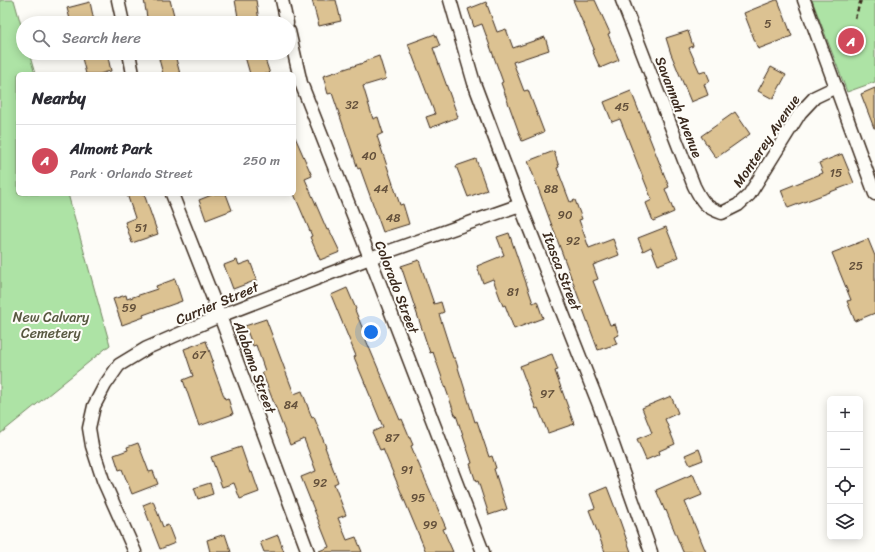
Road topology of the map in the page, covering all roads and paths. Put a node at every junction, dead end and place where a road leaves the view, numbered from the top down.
1 (118, 0) edge
2 (282, 0) edge
3 (450, 0) edge
4 (622, 0) edge
5 (804, 0) edge
6 (861, 0) edge
7 (121, 16) edge
8 (285, 16) edge
9 (855, 18) dead end
10 (130, 60) edge
11 (296, 60) edge
12 (133, 72) edge
13 (836, 87) junction
14 (875, 194) edge
15 (173, 196) edge
16 (520, 205) junction
17 (722, 213) joint
18 (370, 258) junction
19 (220, 316) junction
20 (135, 552) edge
21 (308, 552) edge
22 (483, 552) edge
23 (651, 552) edge

1 - 7 street
2 - 8 street
3 - 16 street, Itasca Street
4 - 17 street, Savannah Avenue
5 - 13 street
6 - 9 path
10 - 12 street
11 - 18 street, Colorado Street
13 - 14 street
13 - 17 street, Monterey Avenue
15 - 19 street, Alabama Street
16 - 18 street, Currier Street
16 - 23 street, Itasca Street
18 - 19 street, Currier Street
18 - 22 street, Colorado Street
19 - 20 street, Currier Street
19 - 21 street, Alabama Street

